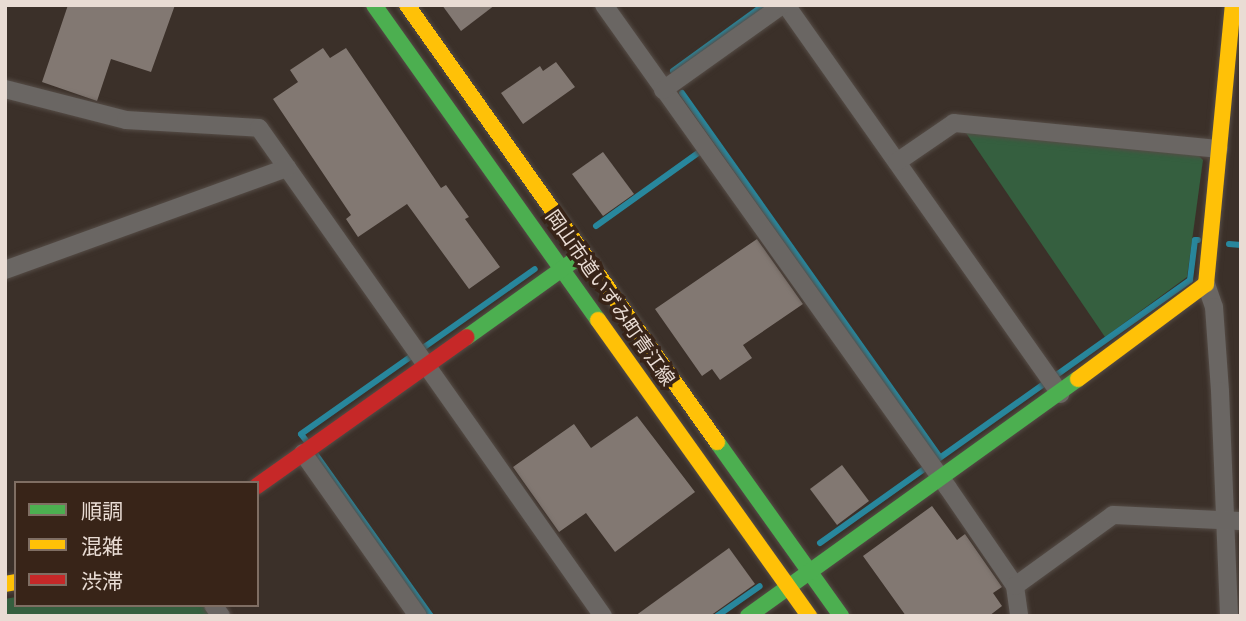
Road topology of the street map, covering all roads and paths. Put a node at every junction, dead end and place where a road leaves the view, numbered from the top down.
1 (374, 5) edge
2 (407, 5) edge
3 (604, 5) edge
4 (784, 5) edge
5 (1233, 5) edge
6 (5, 89) edge
7 (663, 90) junction
8 (1219, 149) junction
9 (897, 162) junction
10 (287, 168) junction
11 (583, 254) junction
12 (564, 268) junction
13 (5, 270) edge
14 (1206, 284) junction
15 (421, 358) junction
16 (1053, 385) junction
17 (308, 450) junction
18 (935, 468) junction
19 (259, 485) edge
20 (1233, 521) edge
21 (810, 572) junction
22 (1015, 586) junction
23 (789, 587) junction
24 (418, 616) edge
25 (603, 616) edge
26 (748, 616) edge
27 (809, 616) edge
28 (841, 616) edge
29 (1019, 616) edge
30 (1229, 616) edge

1 - 12 street, 岡山市道いずみ町青江線
2 - 11 street, 岡山市道いずみ町青江線
3 - 7 street
4 - 7 street
4 - 9 street
5 - 8 street
6 - 10 street
7 - 18 street
8 - 9 street
8 - 14 street
9 - 16 street
10 - 13 street
10 - 15 street
11 - 12 street
11 - 21 street, 岡山市道いずみ町青江線
12 - 15 street
12 - 23 street, 岡山市道いずみ町青江線
14 - 16 street
14 - 20 street
15 - 17 street
15 - 25 street
16 - 18 street
17 - 19 street
17 - 24 street
18 - 21 street
18 - 22 street
20 - 22 street
20 - 30 street
21 - 23 street
21 - 28 street, 岡山市道いずみ町青江線
22 - 29 street
23 - 26 street
23 - 27 street, 岡山市道いずみ町青江線

